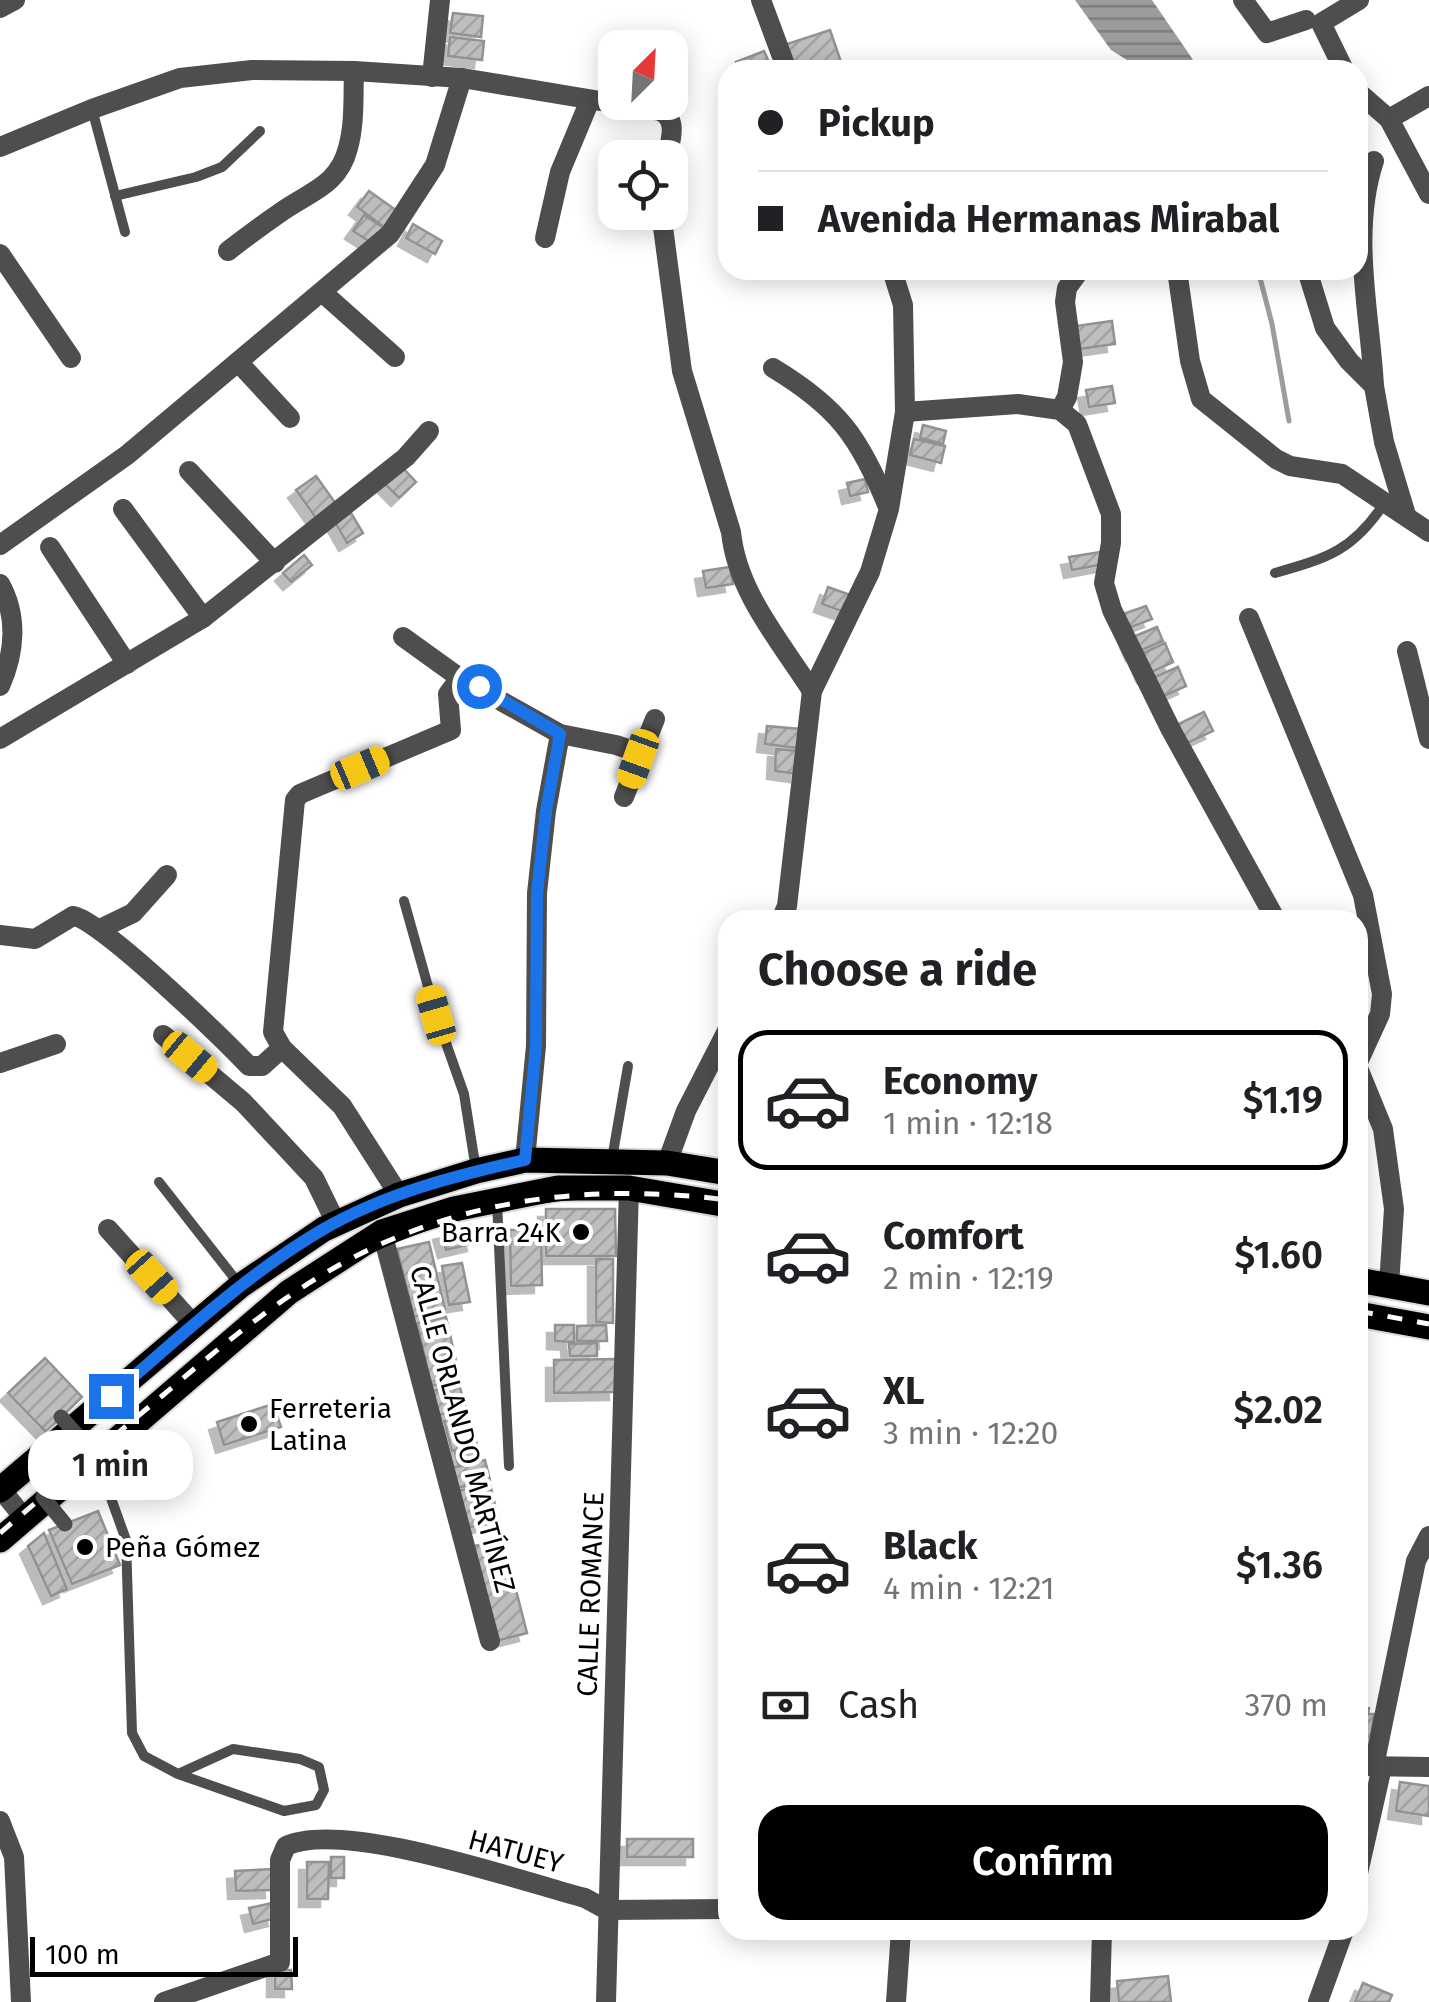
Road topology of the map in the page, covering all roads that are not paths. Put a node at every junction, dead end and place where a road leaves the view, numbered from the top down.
1 (16, 0) edge
2 (440, 0) edge
3 (761, 0) edge
4 (1242, 0) edge
5 (1358, 0) edge
6 (0, 8) edge
7 (1309, 14) edge
8 (782, 60) edge
9 (1338, 60) edge
10 (354, 71) junction
11 (432, 77) junction
12 (462, 78) junction
13 (1429, 96) edge
14 (590, 100) junction
15 (1368, 101) edge
16 (92, 109) junction
17 (1389, 119) junction
18 (260, 131) dead end
19 (670, 140) edge
20 (0, 147) edge
21 (1374, 162) dead end
22 (1368, 181) edge
23 (1429, 194) edge
24 (115, 196) junction
25 (664, 230) edge
26 (125, 232) dead end
27 (545, 238) dead end
28 (228, 251) dead end
29 (3, 268) edge
30 (895, 280) edge
31 (1073, 280) edge
32 (1178, 280) edge
33 (1310, 280) edge
34 (1365, 280) edge
35 (322, 292) junction
36 (395, 357) dead end
37 (71, 358) dead end
38 (238, 362) junction
39 (773, 368) dead end
40 (1374, 386) junction
41 (1060, 410) junction
42 (905, 412) junction
43 (290, 418) dead end
44 (429, 431) dead end
45 (189, 471) dead end
46 (1386, 501) junction
47 (122, 509) dead end
48 (889, 509) junction
49 (1406, 515) junction
50 (1429, 532) edge
51 (0, 545) edge
52 (50, 547) dead end
53 (275, 564) junction
54 (1276, 573) dead end
55 (0, 584) edge
56 (203, 618) junction
57 (1250, 618) dead end
58 (403, 637) dead end
59 (1407, 651) dead end
60 (127, 664) junction
61 (460, 678) junction
62 (0, 686) edge
63 (812, 691) junction
64 (654, 720) dead end
65 (560, 734) junction
66 (0, 739) edge
67 (1429, 739) edge
68 (640, 753) junction
69 (624, 796) dead end
70 (168, 875) dead end
71 (404, 901) dead end
72 (785, 910) edge
73 (1270, 910) edge
74 (1367, 910) edge
75 (1368, 917) edge
76 (100, 930) junction
77 (0, 935) edge
78 (163, 1035) dead end
79 (1368, 1042) edge
80 (56, 1044) dead end
81 (282, 1048) junction
82 (718, 1049) edge
83 (0, 1063) edge
84 (628, 1066) dead end
85 (1368, 1088) edge
86 (525, 1160) junction
87 (612, 1160) junction
88 (667, 1163) junction
89 (476, 1171) junction
90 (718, 1172) edge
91 (159, 1182) dead end
92 (630, 1188) junction
93 (399, 1196) junction
94 (497, 1200) junction
95 (718, 1203) edge
96 (336, 1223) junction
97 (108, 1230) dead end
98 (382, 1232) junction
99 (1368, 1282) edge
100 (240, 1286) junction
101 (1389, 1286) junction
102 (1429, 1292) edge
103 (1368, 1316) edge
104 (194, 1325) junction
105 (1429, 1327) edge
106 (61, 1418) dead end
107 (95, 1455) junction
108 (508, 1466) dead end
109 (0, 1489) edge
110 (43, 1496) dead end
111 (25, 1519) junction
112 (65, 1524) dead end
113 (1429, 1536) edge
114 (0, 1540) edge
115 (490, 1641) dead end
116 (1371, 1766) edge
117 (1429, 1768) edge
118 (178, 1774) junction
119 (0, 1821) edge
120 (718, 1909) edge
121 (607, 1910) junction
122 (900, 1940) edge
123 (1102, 1940) edge
124 (1340, 1940) edge
125 (10, 1966) edge
126 (219, 1994) edge
127 (21, 2002) edge
128 (164, 2002) edge
129 (606, 2002) edge
130 (896, 2002) edge
131 (1100, 2002) edge
132 (1318, 2002) edge

1 - 6 street
2 - 11 street
3 - 8 street
4 - 7 street
5 - 7 street
7 - 9 street
10 - 11 street
10 - 16 street
10 - 28 street
11 - 12 street
12 - 14 street
12 - 35 street
13 - 17 street
14 - 19 street
14 - 27 street
15 - 17 street
16 - 20 street
16 - 24 lane
17 - 23 street
18 - 24 lane
21 - 22 street
24 - 26 lane
25 - 63 street
29 - 37 street
30 - 42 street
31 - 41 street
32 - 46 street
33 - 40 street
34 - 40 street
35 - 36 street
35 - 38 street
38 - 43 street
38 - 51 street
39 - 48 street
40 - 49 street
41 - 42 street
41 - 73 street
42 - 48 street
44 - 53 street
45 - 53 street
46 - 49 street
46 - 54 lane
47 - 56 street
48 - 63 street
49 - 50 street
52 - 60 street
53 - 56 street
55 - 62 street
56 - 60 street
57 - 74 street
58 - 61 street
59 - 67 street
60 - 66 street
61 - 65 street
61 - 81 street
63 - 72 street
64 - 68 street
65 - 68 street
65 - 86 street
68 - 69 street
70 - 76 street
71 - 89 lane
75 - 79 street
76 - 77 street
76 - 81 street
78 - 96 street
80 - 83 street
81 - 93 street
82 - 88 street
84 - 87 lane
85 - 101 street
86 - 87 main road
86 - 89 main road
87 - 88 main road
88 - 90 main road
89 - 93 main road
91 - 100 lane
92 - 94 main road
92 - 95 main road
92 - 121 street, CALLE ROMANCE
93 - 96 main road
94 - 98 main road
94 - 108 lane
96 - 100 main road
97 - 104 street
98 - 107 main road
98 - 115 street, CALLE ORLANDO MARTÍNEZ
99 - 101 main road
100 - 104 main road
101 - 102 main road
103 - 105 main road
104 - 109 main road
106 - 107 street, bridge
107 - 111 main road
107 - 118 lane
109 - 111 street
110 - 112 street, bridge
111 - 114 main road
113 - 116 street
116 - 117 street
118 - 118 lane
119 - 125 street
120 - 121 street, HATUEY
121 - 126 street, HATUEY
121 - 129 street, CALLE ROMANCE
122 - 130 street
123 - 131 street
124 - 132 street
125 - 127 street
126 - 128 street

